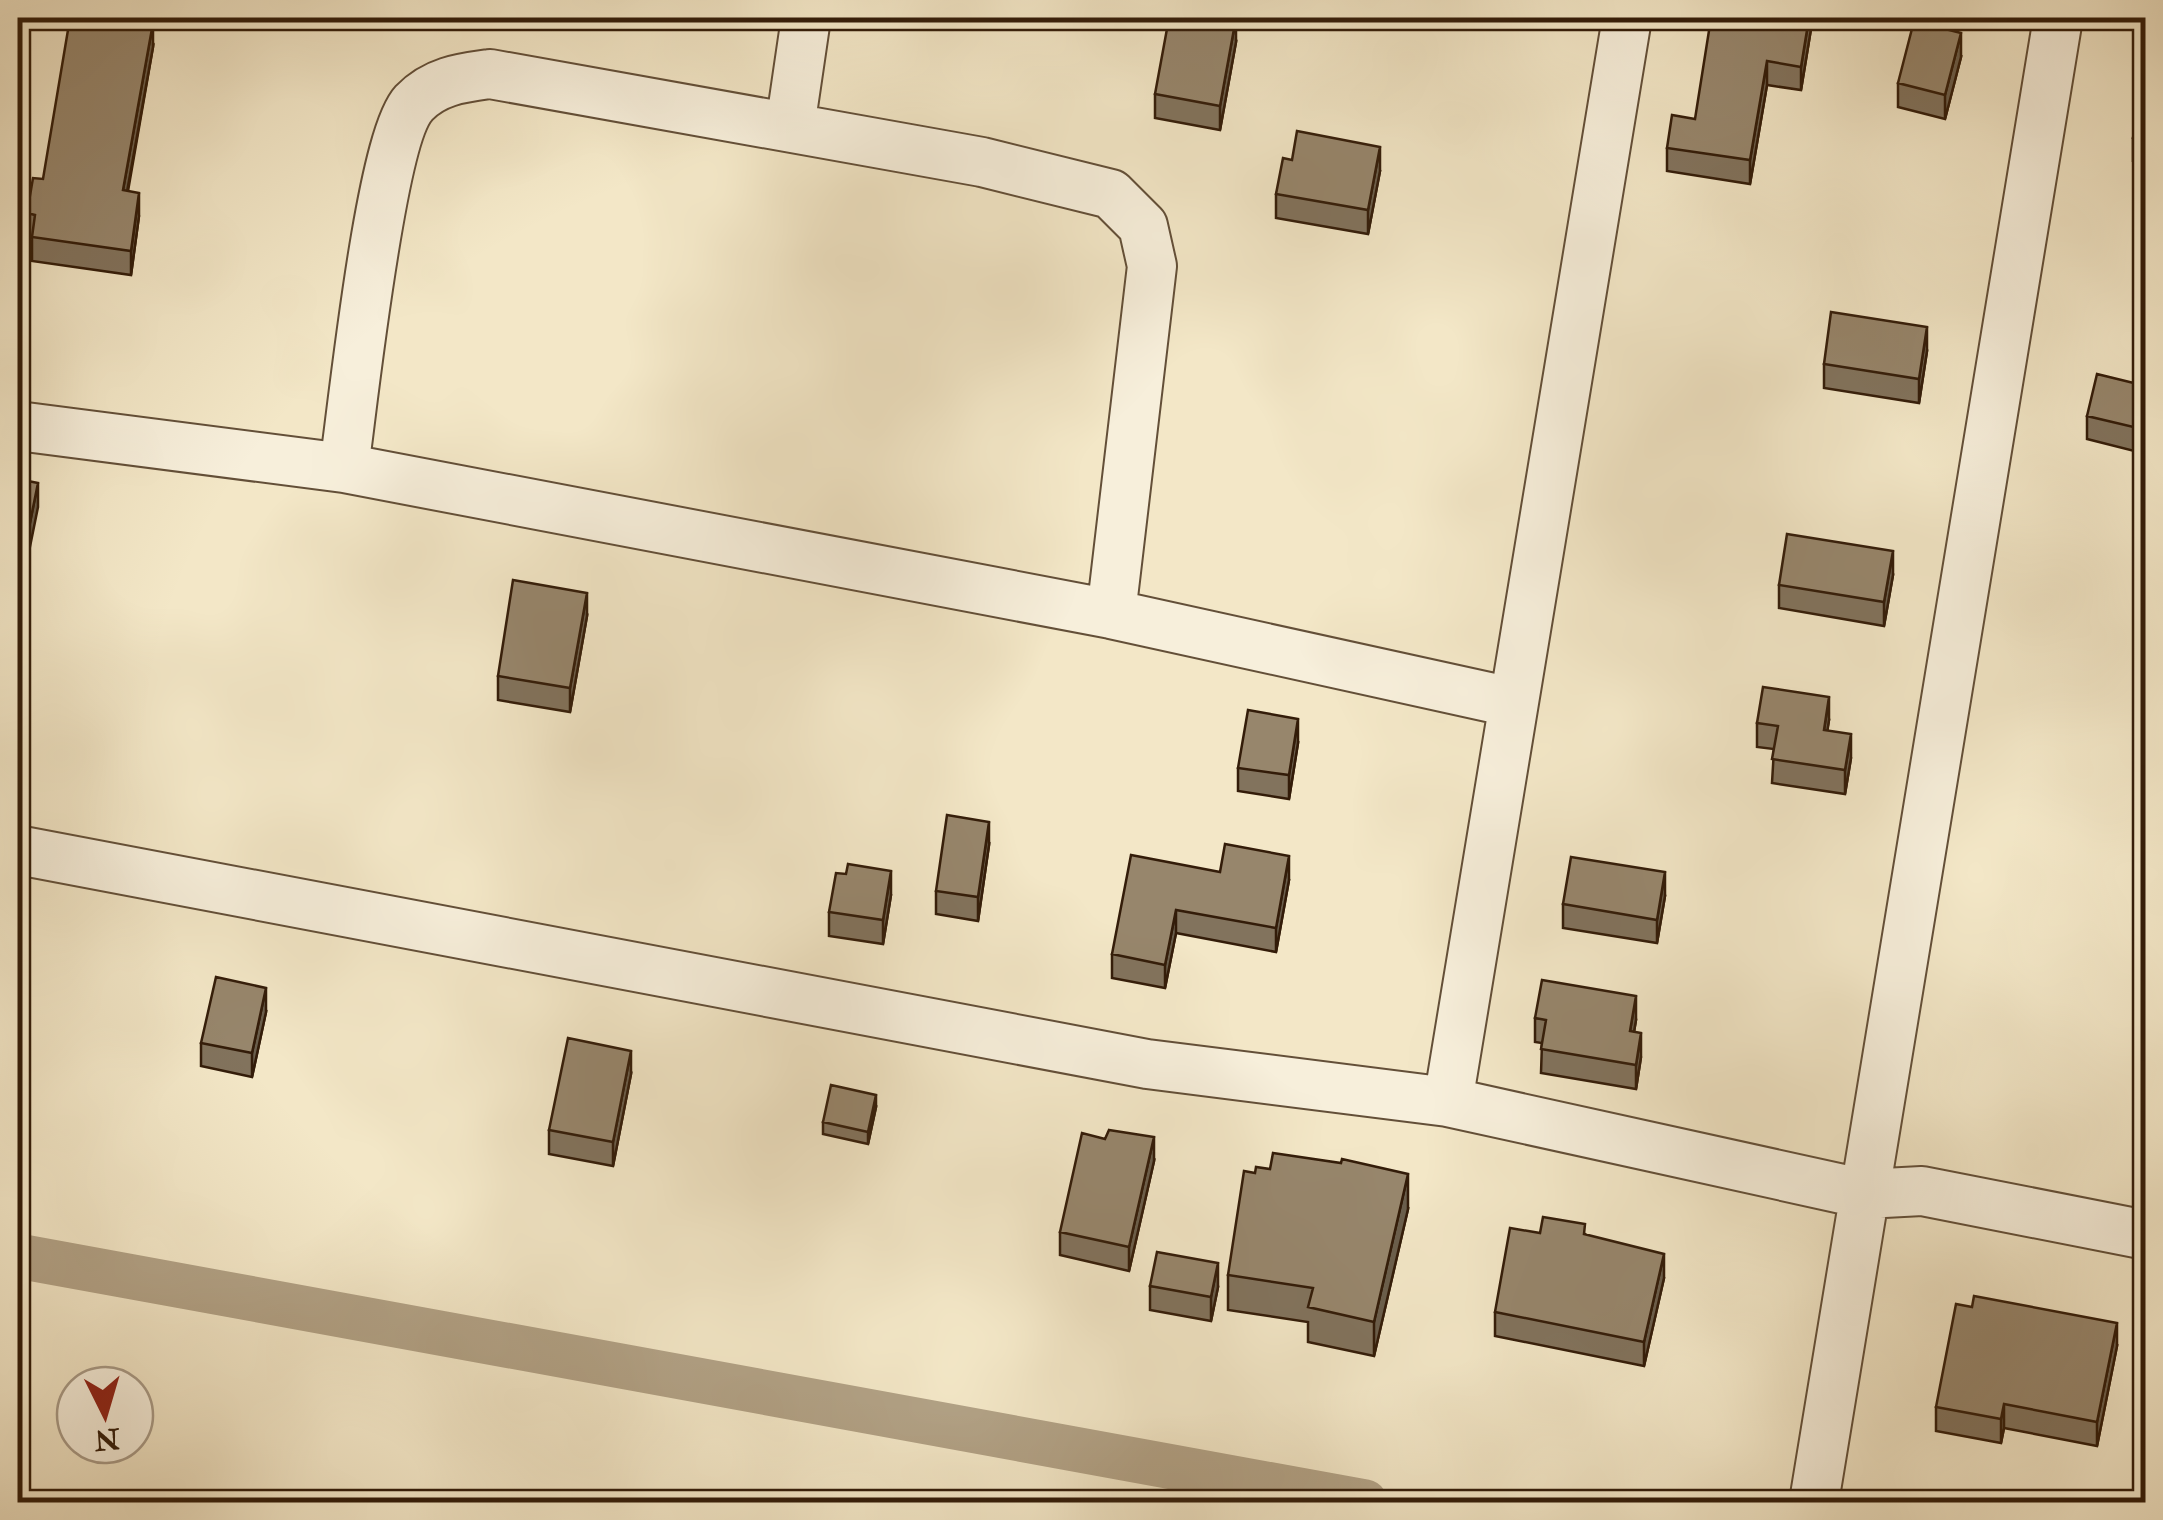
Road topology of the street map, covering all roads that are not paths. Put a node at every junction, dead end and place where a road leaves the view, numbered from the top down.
1 (806, 18) edge
2 (1627, 18) edge
3 (2058, 18) edge
4 (790, 127) junction
5 (18, 426) edge
6 (344, 468) junction
7 (1111, 614) junction
8 (1511, 702) junction
9 (18, 850) edge
10 (1448, 1102) junction
11 (1865, 1194) junction
12 (2146, 1234) edge
13 (1814, 1502) edge

1 - 4 street
2 - 8 street
3 - 11 street
4 - 6 street
4 - 7 street
5 - 6 street
6 - 7 street
7 - 8 street
8 - 10 street
9 - 10 street
10 - 11 street
11 - 12 street
11 - 13 street

